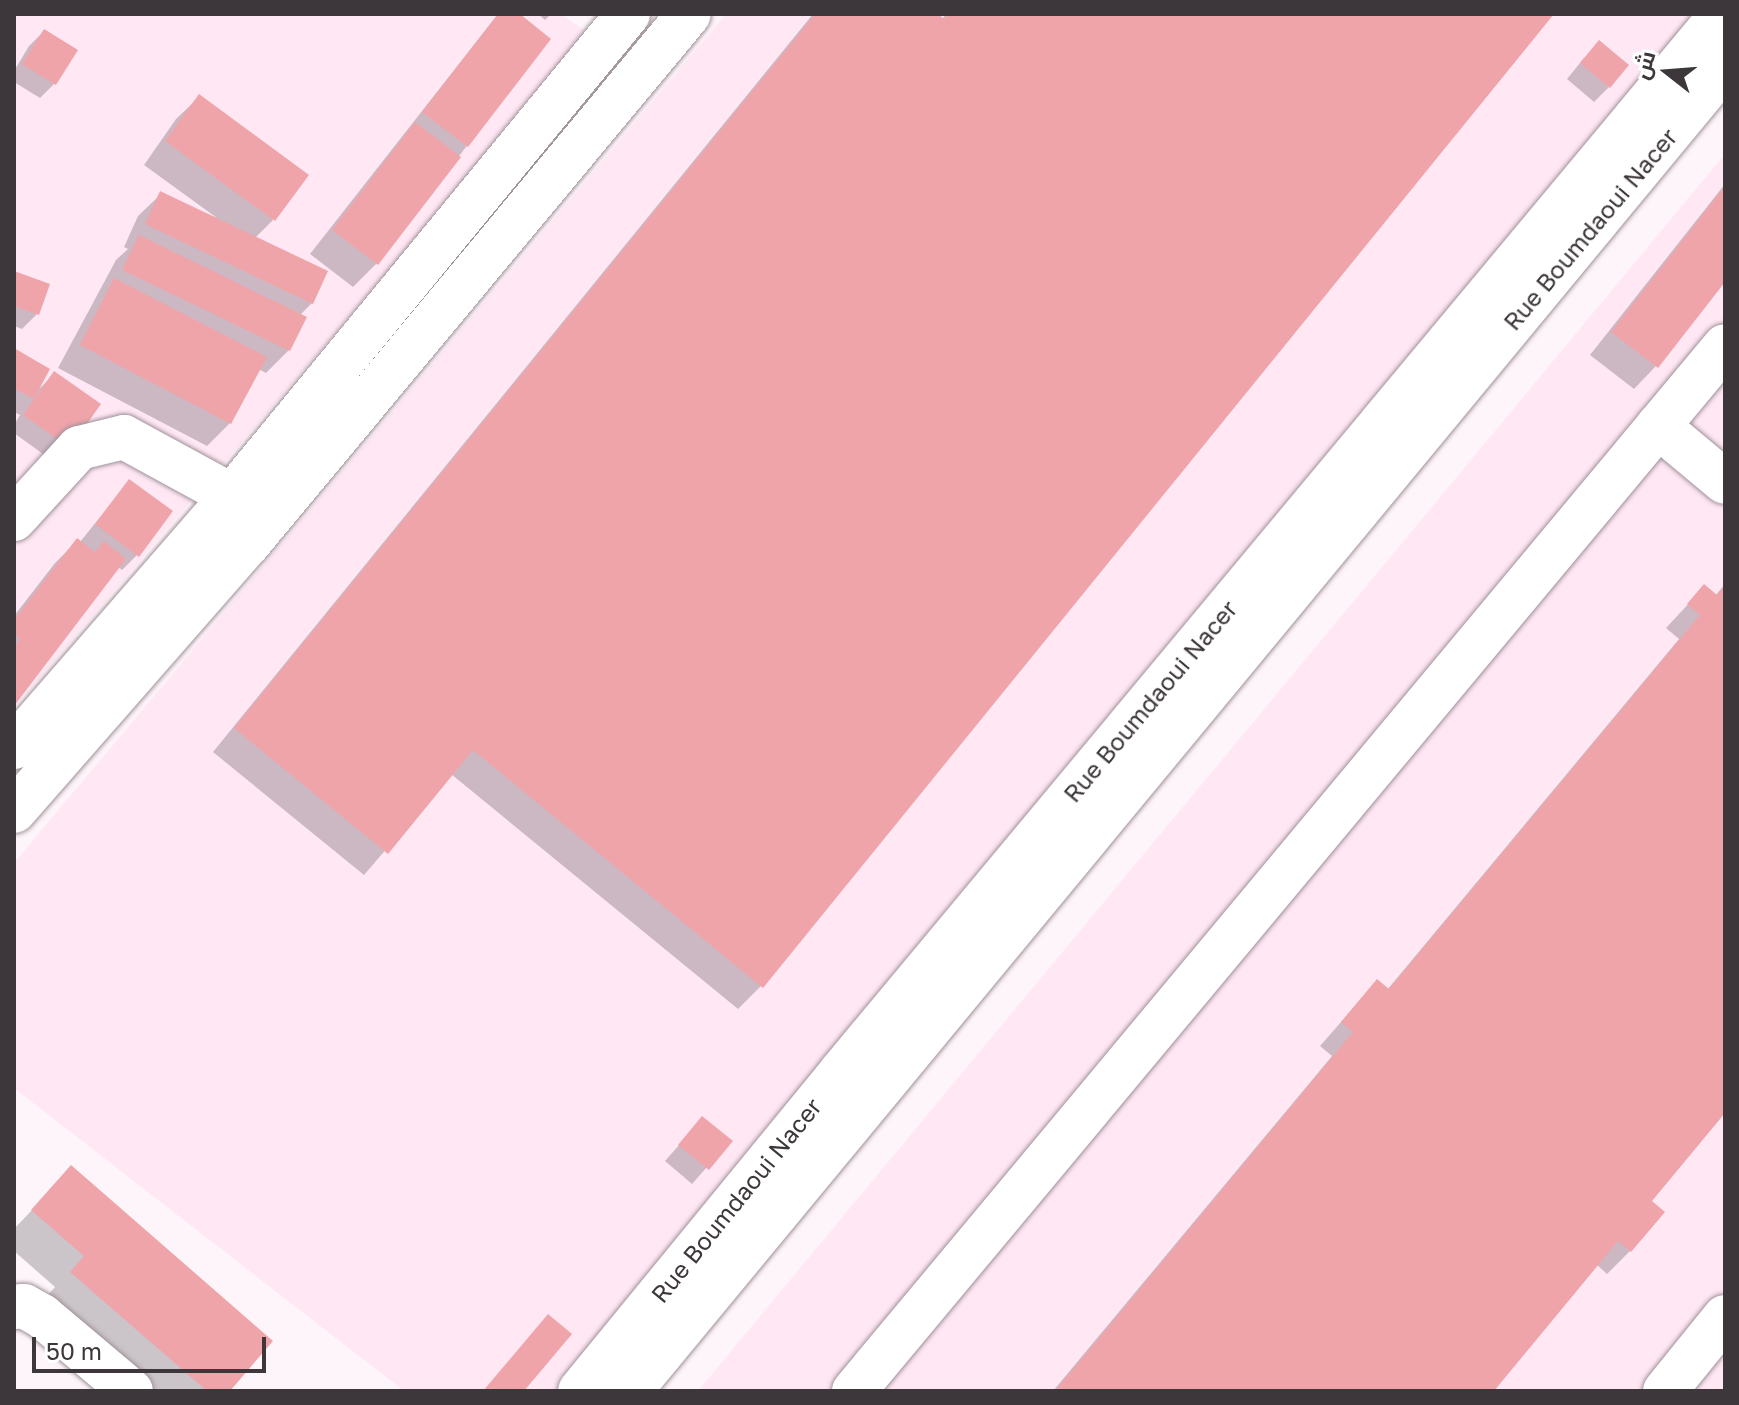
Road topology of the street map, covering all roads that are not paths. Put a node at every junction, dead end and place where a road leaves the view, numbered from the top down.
1 (628, 14) edge
2 (689, 14) edge
3 (1722, 14) edge
4 (588, 63) junction
5 (1725, 66) edge
6 (625, 93) junction
7 (1725, 346) edge
8 (1658, 426) junction
9 (1725, 482) edge
10 (232, 496) junction
11 (14, 519) edge
12 (14, 747) edge
13 (22, 787) edge
14 (14, 1307) edge
15 (1725, 1317) edge
16 (131, 1391) edge
17 (580, 1391) edge
18 (630, 1391) edge
19 (854, 1391) edge
20 (1665, 1391) edge

1 - 4 street
2 - 6 street
3 - 17 street, Rue Boumdaoui Nacer
4 - 6 street
4 - 10 street
5 - 18 street, Rue Boumdaoui Nacer
6 - 13 street
7 - 8 street
8 - 9 street
8 - 19 street
10 - 11 street
10 - 12 street
14 - 16 street
15 - 20 street

